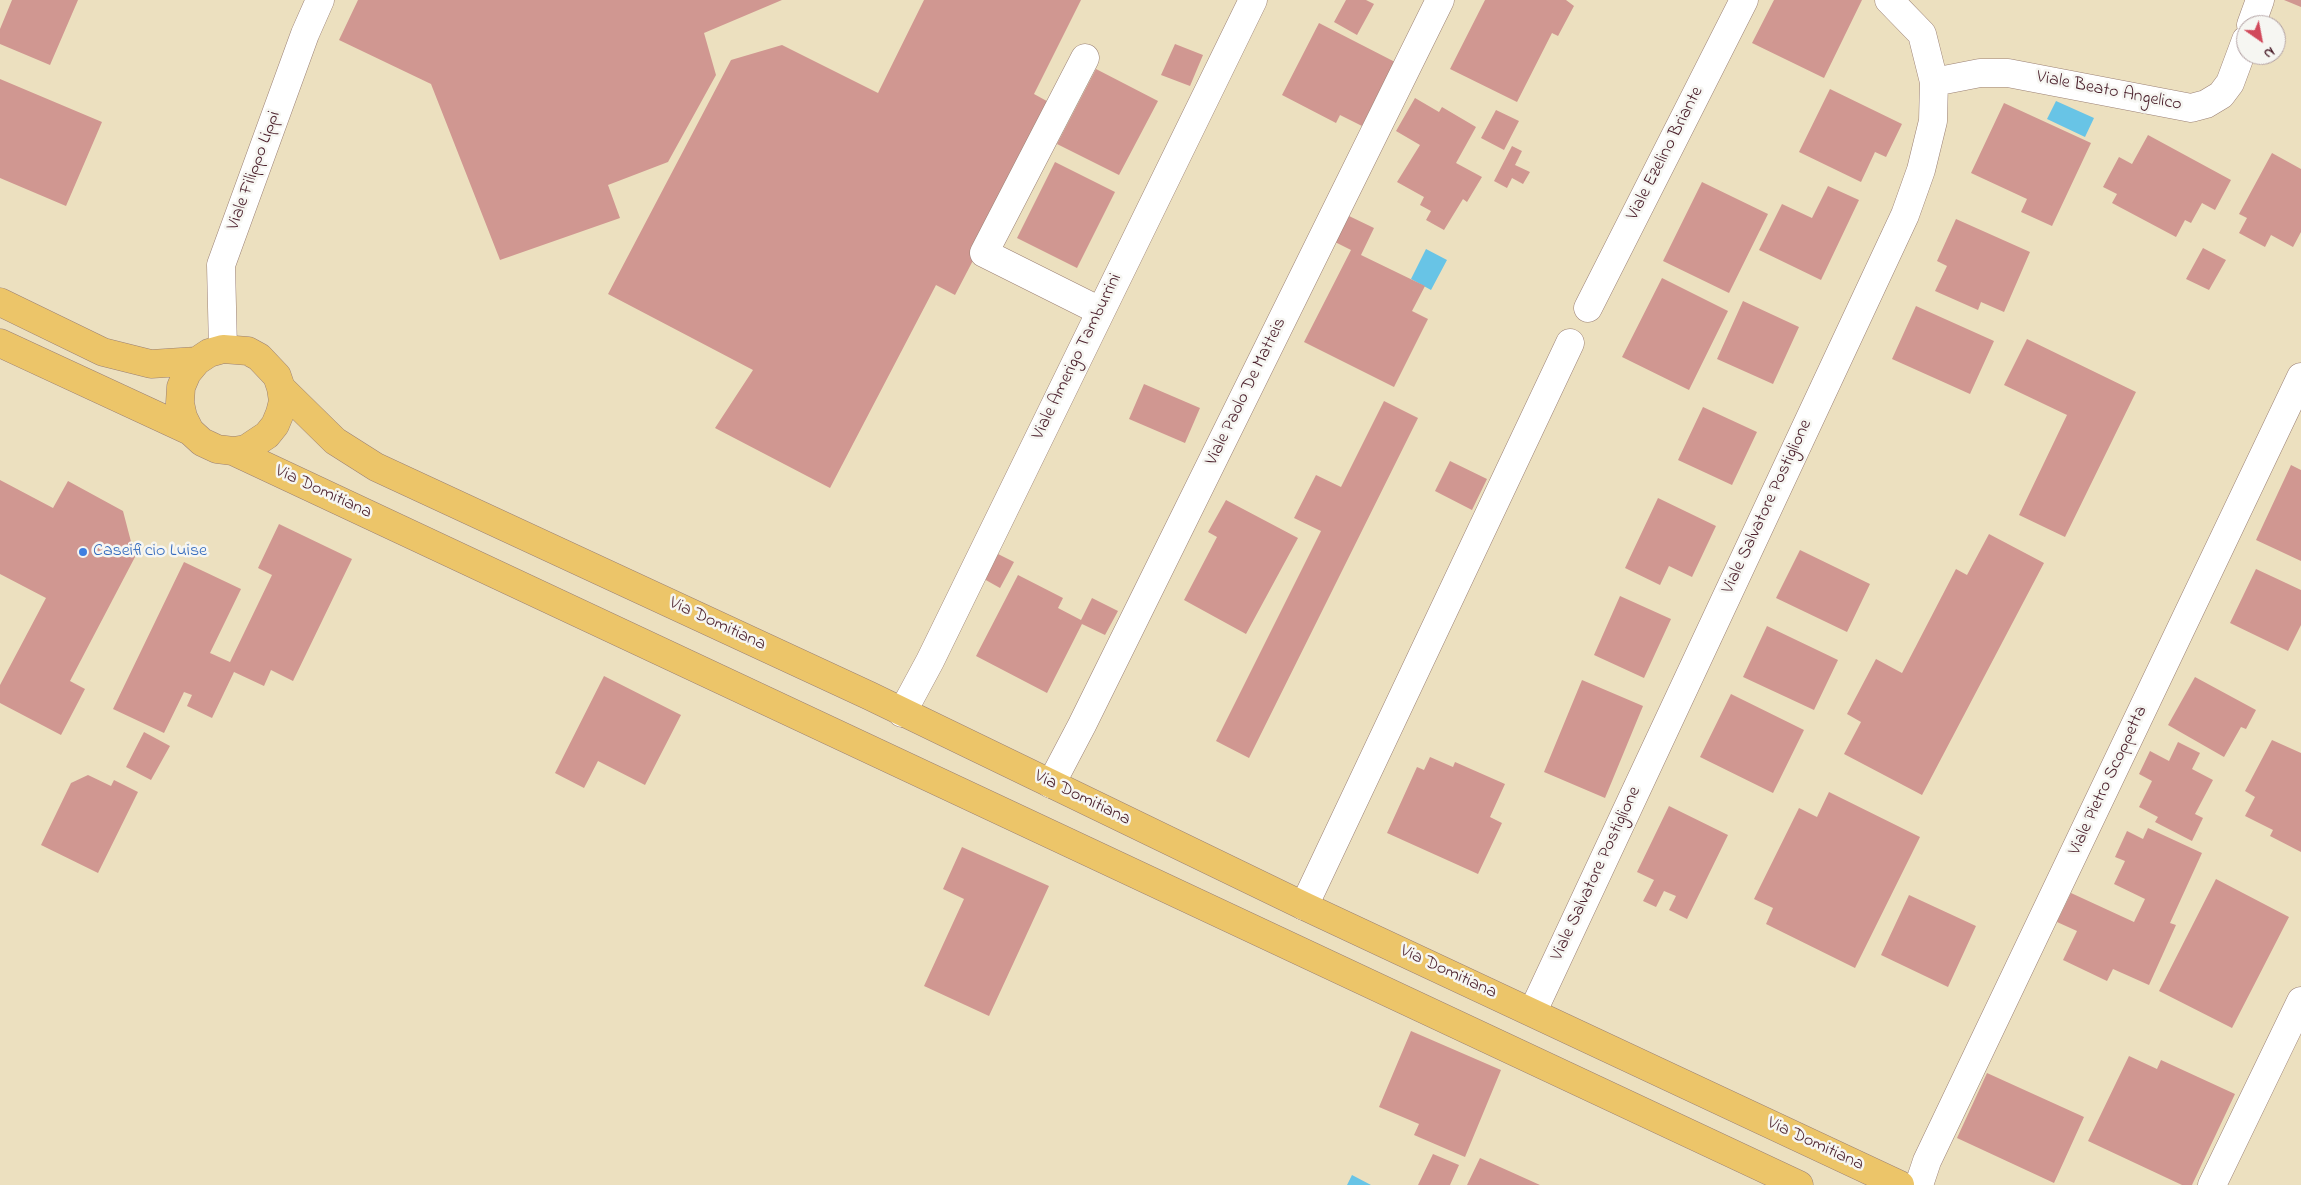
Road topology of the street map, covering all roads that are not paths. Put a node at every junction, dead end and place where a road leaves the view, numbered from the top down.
1 (320, 0) edge
2 (1253, 0) edge
3 (1440, 0) edge
4 (1744, 0) edge
5 (1889, 0) edge
6 (2260, 0) edge
7 (2255, 15) edge
8 (1085, 58) dead end
9 (2237, 65) edge
10 (1934, 82) junction
11 (0, 302) edge
12 (1588, 308) dead end
13 (1100, 311) junction
14 (1570, 342) dead end
15 (0, 343) edge
16 (222, 349) junction
17 (197, 361) junction
18 (2301, 377) edge
19 (281, 388) junction
20 (190, 431) junction
21 (233, 451) junction
22 (902, 713) junction
23 (1051, 784) junction
24 (1304, 906) junction
25 (2301, 1001) edge
26 (1533, 1011) junction
27 (1799, 1185) edge
28 (1900, 1185) edge
29 (1919, 1185) edge
30 (2212, 1185) edge

1 - 16 street, Viale Filippo Lippi
2 - 13 street, Viale Amerigo Tamburrini
3 - 23 street, Viale Paolo De Matteis
4 - 12 street, Viale Ezelino Briante
5 - 10 street, Viale Salvatore Postiglione
6 - 7 street
8 - 13 street
9 - 10 street, Viale Beato Angelico
10 - 26 street, Viale Salvatore Postiglione
11 - 17 main road
13 - 22 street, Viale Amerigo Tamburrini
14 - 24 street
15 - 20 main road
16 - 17 main road
16 - 19 main road
17 - 20 main road
18 - 29 street, Viale Pietro Scoppetta
19 - 21 main road
19 - 22 main road, Via Domitiana
20 - 21 main road
21 - 27 main road, Via Domitiana
22 - 23 main road, Via Domitiana
23 - 24 main road, Via Domitiana
24 - 26 main road, Via Domitiana
25 - 30 street
26 - 28 main road, Via Domitiana

